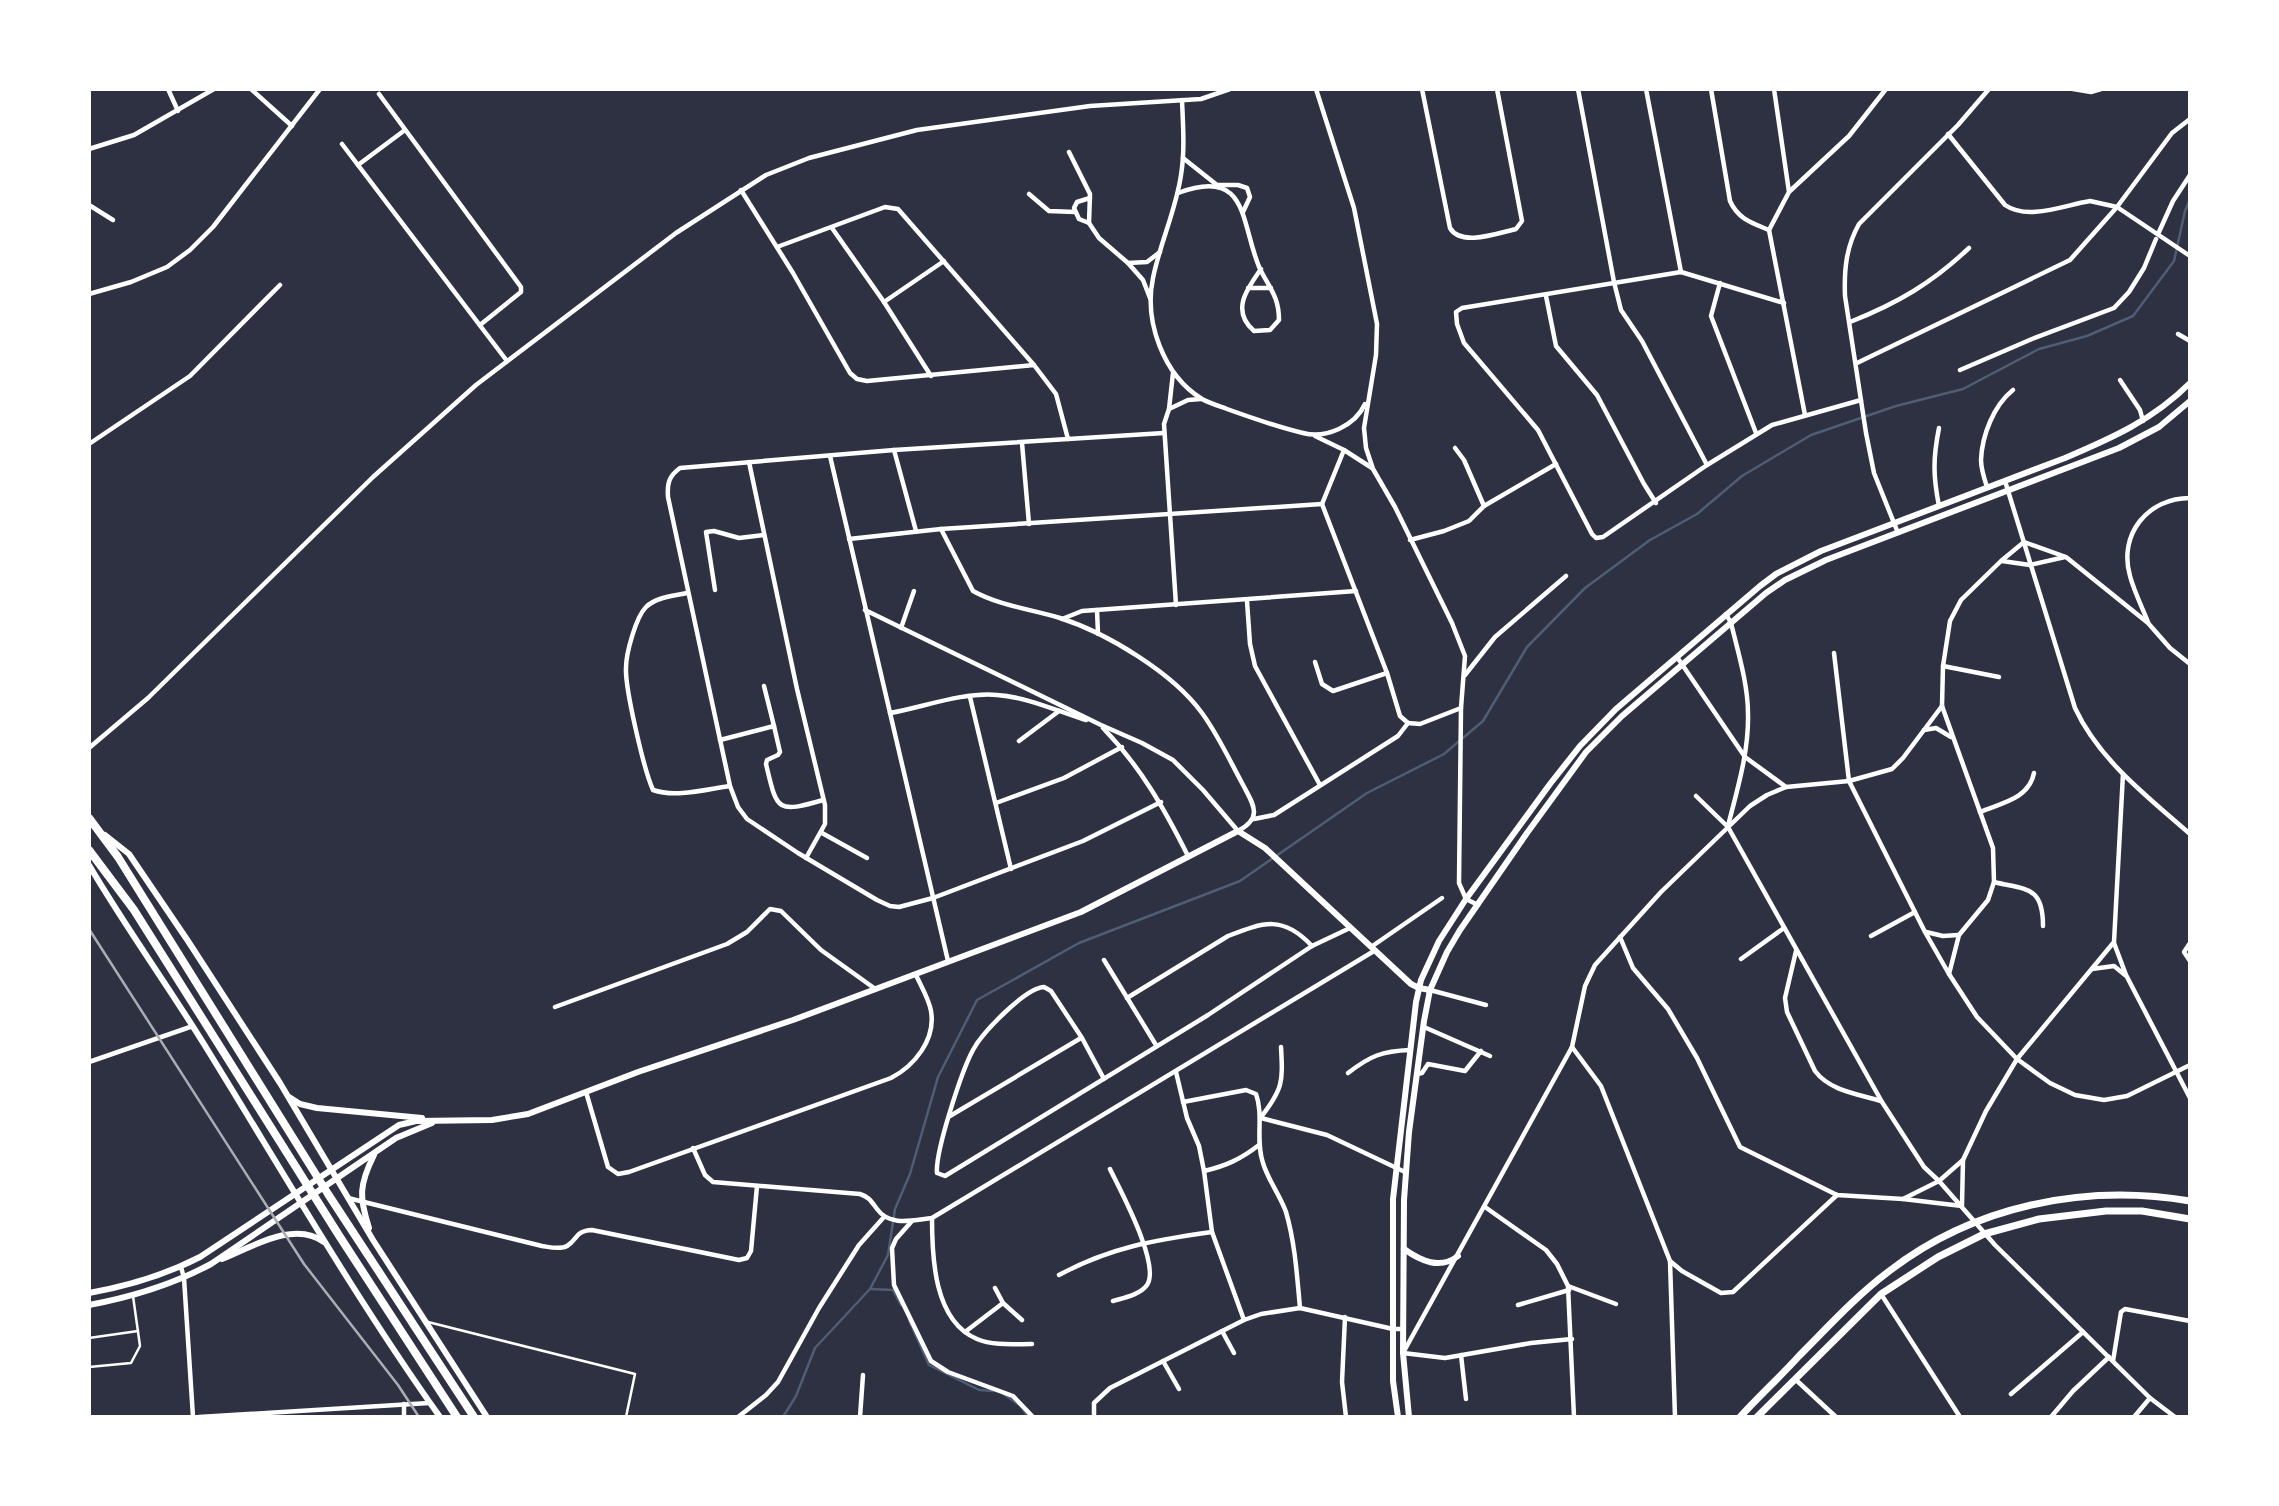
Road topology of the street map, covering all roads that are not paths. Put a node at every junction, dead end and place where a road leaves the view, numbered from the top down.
1 (168, 89) edge
2 (214, 89) edge
3 (251, 89) edge
4 (1230, 89) edge
5 (1316, 89) edge
6 (1422, 89) edge
7 (1497, 89) edge
8 (1578, 89) edge
9 (1646, 89) edge
10 (1711, 89) edge
11 (1774, 89) edge
12 (1886, 89) edge
13 (1989, 89) edge
14 (2073, 89) edge
15 (2101, 89) edge
16 (319, 90) edge
17 (379, 94) dead end
18 (1182, 100) junction
19 (178, 111) junction
20 (2190, 119) edge
21 (292, 126) junction
22 (405, 130) junction
23 (1948, 134) junction
24 (342, 144) dead end
25 (89, 149) edge
26 (1069, 152) dead end
27 (1183, 158) junction
28 (358, 165) junction
29 (2190, 175) edge
30 (1217, 185) junction
31 (741, 190) junction
32 (1789, 192) junction
33 (1178, 193) junction
34 (1029, 194) dead end
35 (1090, 198) junction
36 (89, 205) edge
37 (2117, 207) junction
38 (1075, 212) junction
39 (1243, 212) junction
40 (113, 220) dead end
41 (1089, 223) junction
42 (832, 228) junction
43 (1769, 230) junction
44 (2159, 232) dead end
45 (2156, 239) dead end
46 (777, 247) junction
47 (1969, 248) dead end
48 (1160, 251) junction
49 (2190, 256) edge
50 (943, 261) junction
51 (1128, 263) junction
52 (1261, 270) junction
53 (1681, 272) junction
54 (1614, 282) junction
55 (1720, 283) junction
56 (280, 285) dead end
57 (1248, 288) junction
58 (1272, 288) junction
59 (89, 295) edge
60 (1546, 296) junction
61 (1150, 299) junction
62 (884, 302) junction
63 (1784, 303) junction
64 (1850, 322) junction
65 (480, 325) junction
66 (2178, 334) dead end
67 (2190, 341) edge
68 (507, 361) junction
69 (1857, 363) junction
70 (1034, 365) junction
71 (1960, 370) dead end
72 (1173, 372) junction
73 (931, 376) junction
74 (2120, 380) dead end
75 (2190, 383) edge
76 (2013, 390) dead end
77 (1368, 397) junction
78 (1202, 399) junction
79 (1861, 400) junction
80 (2190, 401) edge
81 (1169, 410) junction
82 (1805, 415) junction
83 (2144, 422) junction
84 (1939, 428) dead end
85 (1164, 433) junction
86 (1756, 433) junction
87 (1315, 436) junction
88 (1068, 439) junction
89 (1022, 443) junction
90 (89, 444) edge
91 (1455, 448) dead end
92 (894, 450) junction
93 (1344, 450) junction
94 (830, 456) junction
95 (749, 462) junction
96 (1556, 464) junction
97 (1707, 465) junction
98 (1373, 469) junction
99 (2005, 481) junction
100 (1987, 487) junction
101 (2008, 491) junction
102 (2190, 498) edge
103 (1656, 503) junction
104 (1322, 504) junction
105 (1484, 506) junction
106 (1939, 506) junction
107 (1171, 514) junction
108 (1029, 524) junction
109 (1894, 524) junction
110 (941, 529) junction
111 (916, 531) junction
112 (1898, 533) junction
113 (764, 535) junction
114 (849, 539) junction
115 (1410, 540) junction
116 (2024, 542) junction
117 (2066, 557) junction
118 (2001, 561) junction
119 (2030, 565) junction
120 (1566, 576) dead end
121 (715, 590) dead end
122 (914, 591) dead end
123 (1356, 592) junction
124 (687, 593) junction
125 (1247, 601) junction
126 (1176, 605) junction
127 (865, 610) junction
128 (1097, 610) junction
129 (1726, 614) junction
130 (1062, 619) junction
131 (1731, 623) junction
132 (2148, 623) junction
133 (901, 628) junction
134 (1098, 634) junction
135 (1834, 653) dead end
136 (1677, 657) junction
137 (1315, 662) dead end
138 (2190, 664) edge
139 (1683, 665) junction
140 (1943, 666) junction
141 (1387, 673) junction
142 (1465, 676) junction
143 (1998, 677) dead end
144 (764, 686) dead end
145 (970, 696) junction
146 (1942, 706) junction
147 (1461, 708) junction
148 (1059, 711) junction
149 (890, 713) junction
150 (1408, 723) junction
151 (1101, 725) junction
152 (774, 726) junction
153 (1924, 730) junction
154 (1951, 737) junction
155 (720, 740) junction
156 (1019, 741) dead end
157 (1122, 747) junction
158 (89, 748) edge
159 (1745, 757) junction
160 (2034, 773) dead end
161 (2123, 774) junction
162 (1849, 781) junction
163 (1320, 785) junction
164 (730, 786) junction
165 (1786, 787) junction
166 (1696, 796) dead end
167 (823, 800) junction
168 (1161, 802) junction
169 (996, 803) junction
170 (1980, 812) junction
171 (89, 818) edge
172 (1254, 819) junction
173 (1728, 827) junction
174 (98, 830) junction
175 (1238, 831) junction
176 (822, 833) junction
177 (2190, 834) edge
178 (89, 850) edge
179 (1188, 856) junction
180 (806, 858) junction
181 (867, 858) dead end
182 (89, 865) edge
183 (1011, 870) junction
184 (1994, 882) junction
185 (933, 898) junction
186 (1442, 898) dead end
187 (1466, 899) junction
188 (1478, 905) junction
189 (1915, 912) junction
190 (2043, 926) dead end
191 (1350, 928) junction
192 (1784, 928) junction
193 (1925, 932) junction
194 (1959, 935) junction
195 (1871, 936) dead end
196 (1620, 937) junction
197 (2114, 942) junction
198 (2190, 943) edge
199 (1312, 946) junction
200 (1372, 949) junction
201 (1796, 950) junction
202 (1741, 959) dead end
203 (1104, 960) dead end
204 (948, 961) junction
205 (2190, 961) edge
206 (2092, 969) junction
207 (1949, 974) junction
208 (916, 975) junction
209 (2126, 975) junction
210 (874, 988) junction
211 (1419, 988) junction
212 (1430, 990) junction
213 (1127, 998) junction
214 (1486, 1006) dead end
215 (555, 1007) dead end
216 (192, 1026) junction
217 (1423, 1027) junction
218 (1082, 1038) junction
219 (1157, 1046) junction
220 (1281, 1047) dead end
221 (1572, 1047) junction
222 (1410, 1050) junction
223 (1481, 1051) junction
224 (1490, 1056) dead end
225 (2017, 1059) junction
226 (89, 1062) edge
227 (2190, 1065) edge
228 (1176, 1072) junction
229 (1348, 1073) dead end
230 (1416, 1074) junction
231 (2175, 1074) junction
232 (1104, 1079) junction
233 (586, 1092) junction
234 (288, 1097) junction
235 (2190, 1098) edge
236 (1882, 1101) junction
237 (1183, 1102) junction
238 (950, 1116) junction
239 (1261, 1118) junction
240 (434, 1122) junction
241 (1259, 1145) junction
242 (693, 1148) junction
243 (374, 1153) junction
244 (1963, 1160) junction
245 (331, 1168) junction
246 (1110, 1168) dead end
247 (1395, 1168) junction
248 (1204, 1171) junction
249 (1405, 1172) junction
250 (337, 1178) junction
251 (1940, 1181) junction
252 (757, 1186) junction
253 (295, 1192) junction
254 (1837, 1195) junction
255 (348, 1198) junction
256 (1903, 1199) junction
257 (361, 1201) junction
258 (2190, 1201) edge
259 (301, 1203) junction
260 (1962, 1206) junction
261 (1485, 1207) junction
262 (884, 1217) junction
263 (932, 1218) junction
264 (2190, 1219) edge
265 (912, 1221) junction
266 (1976, 1222) junction
267 (1212, 1232) junction
268 (1984, 1234) junction
269 (373, 1240) junction
270 (1144, 1242) junction
271 (328, 1245) junction
272 (1404, 1249) junction
273 (1458, 1256) junction
274 (1670, 1261) junction
275 (211, 1264) junction
276 (181, 1266) junction
277 (1059, 1275) dead end
278 (184, 1278) junction
279 (995, 1287) dead end
280 (1569, 1288) junction
281 (89, 1293) edge
282 (1881, 1294) junction
283 (133, 1296) junction
284 (1113, 1301) dead end
285 (1003, 1303) junction
286 (1616, 1304) dead end
287 (89, 1305) edge
288 (1518, 1305) dead end
289 (1300, 1308) junction
290 (1345, 1317) junction
291 (1022, 1320) dead end
292 (1244, 1320) junction
293 (2190, 1321) edge
294 (424, 1322) junction
295 (1393, 1329) junction
296 (1404, 1329) junction
297 (138, 1331) junction
298 (1222, 1331) junction
299 (964, 1332) junction
300 (2083, 1332) junction
301 (89, 1338) edge
302 (1572, 1339) junction
303 (1032, 1344) dead end
304 (1234, 1353) dead end
305 (1403, 1353) junction
306 (1461, 1356) junction
307 (2111, 1359) junction
308 (1163, 1361) junction
309 (89, 1367) edge
310 (863, 1375) dead end
311 (1795, 1379) junction
312 (1179, 1389) dead end
313 (2011, 1394) dead end
314 (2150, 1398) junction
315 (1466, 1399) dead end
316 (404, 1403) junction
317 (430, 1403) junction
318 (300, 1414) edge
319 (193, 1417) edge
320 (199, 1417) edge
321 (404, 1417) edge
322 (440, 1417) edge
323 (457, 1417) edge
324 (474, 1417) edge
325 (487, 1417) edge
326 (626, 1417) edge
327 (738, 1417) edge
328 (860, 1417) edge
329 (1033, 1417) edge
330 (1094, 1417) edge
331 (1346, 1417) edge
332 (1398, 1417) edge
333 (1409, 1417) edge
334 (1574, 1417) edge
335 (1675, 1417) edge
336 (1740, 1417) edge
337 (1757, 1417) edge
338 (1836, 1417) edge
339 (1960, 1417) edge
340 (2051, 1417) edge
341 (2134, 1417) edge
342 (2175, 1417) edge

1 - 19 street
2 - 19 street
3 - 21 street
4 - 18 street
5 - 77 street
6 - 7 street
8 - 54 street
9 - 53 street
10 - 43 street
11 - 32 street
12 - 32 street
13 - 23 street
14 - 15 street
16 - 21 street
17 - 22 street
18 - 27 street
18 - 31 street
19 - 25 street
20 - 37 street
21 - 59 street
22 - 28 street
22 - 65 street
23 - 37 street
23 - 64 street
24 - 28 street
26 - 35 street
27 - 30 street
27 - 33 street
28 - 65 street
29 - 44 street
30 - 33 street
30 - 39 street
30 - 39 street
31 - 46 street
31 - 68 street
32 - 43 street
33 - 48 street
34 - 38 street
35 - 38 street
35 - 41 street
36 - 40 street
37 - 49 street
37 - 69 street
38 - 41 street
39 - 52 street
41 - 51 street
42 - 46 street
42 - 50 street
42 - 62 street
43 - 63 street
45 - 71 street
46 - 73 street
47 - 64 street
48 - 51 street
48 - 61 street
50 - 62 street
50 - 70 street
51 - 61 street
52 - 57 street
52 - 58 street
53 - 54 street
53 - 55 street
54 - 60 street
54 - 97 street
55 - 63 street
55 - 86 street
56 - 90 street
57 - 58 street
57 - 58 street
60 - 96 street
60 - 103 street
61 - 72 street
62 - 73 street
63 - 82 street
64 - 69 street
65 - 68 street
66 - 67 street
68 - 158 street
69 - 79 street
70 - 73 street
70 - 88 street
72 - 78 street
72 - 81 street
74 - 83 street
75 - 83 main road
76 - 100 street
77 - 87 street
77 - 98 street
78 - 81 street
78 - 87 street
79 - 82 street
79 - 109 street
80 - 101 main road
81 - 85 street
82 - 86 street
83 - 99 main road
84 - 106 street
85 - 88 street
85 - 107 street
86 - 97 street
87 - 93 street
88 - 89 street
89 - 92 street
89 - 108 street
91 - 105 street
92 - 94 street
92 - 111 street
93 - 98 street
93 - 104 street
94 - 95 street
94 - 114 street
95 - 113 street
95 - 124 street
96 - 103 street
96 - 105 street
97 - 103 street
98 - 115 street
99 - 100 main road
99 - 101 street
100 - 106 main road
101 - 112 main road
101 - 116 street
102 - 132 street
104 - 107 street
104 - 123 street
105 - 115 street
106 - 109 main road
107 - 108 street
107 - 126 street
108 - 110 street
109 - 112 street
109 - 129 main road
110 - 111 street
110 - 130 street
111 - 114 street
112 - 131 main road
113 - 121 street
113 - 167 street
114 - 127 street
115 - 142 street
116 - 117 street
116 - 118 street
116 - 119 street
117 - 119 street
117 - 132 street
118 - 119 street
118 - 140 street
119 - 161 street
120 - 142 street
122 - 133 street
123 - 125 street
123 - 141 street
124 - 155 street
124 - 164 street
125 - 126 street
125 - 163 street
126 - 128 street
127 - 133 street
127 - 149 street
128 - 130 street
128 - 134 street
129 - 131 street
129 - 136 main road
130 - 134 street
131 - 139 main road
131 - 159 street
132 - 138 street
133 - 151 street
134 - 172 street
135 - 162 street
136 - 139 street
136 - 187 main road
137 - 141 street
139 - 159 street
139 - 188 main road
140 - 143 street
140 - 146 street
141 - 150 street
142 - 147 street
144 - 152 street
145 - 148 street
145 - 149 street
145 - 169 street
146 - 153 street
146 - 154 street
147 - 150 street
147 - 187 street
148 - 151 street
148 - 156 street
149 - 185 street
150 - 163 street
151 - 157 street
151 - 175 street
152 - 155 street
152 - 167 street
153 - 154 street
153 - 162 street
154 - 170 street
155 - 164 street
157 - 168 street
157 - 169 street
159 - 165 street
159 - 173 street
160 - 170 street
161 - 177 street
161 - 197 street
162 - 165 street
162 - 189 street
163 - 172 street
164 - 180 street
165 - 173 street
166 - 173 street
167 - 176 street
168 - 179 street
168 - 183 street
169 - 183 street
170 - 184 street
171 - 174 highway
172 - 175 street
173 - 192 street
173 - 196 street
174 - 234 main road
174 - 324 highway
175 - 179 main road
175 - 191 main road
176 - 180 street
176 - 181 street
178 - 323 highway
179 - 204 main road
180 - 185 street
182 - 216 main road
183 - 185 street
184 - 190 street
184 - 194 street
185 - 204 street
186 - 200 street
187 - 188 street
187 - 211 main road
188 - 212 main road
189 - 193 street
189 - 195 street
191 - 199 street
191 - 200 main road
192 - 201 street
192 - 202 street
193 - 194 street
193 - 207 street
194 - 207 street
196 - 221 street
196 - 254 street
197 - 206 street
197 - 209 street
198 - 205 street
199 - 213 street
199 - 219 street
200 - 211 main road
200 - 228 street
201 - 236 street
201 - 236 street
203 - 213 street
204 - 208 main road
206 - 209 street
206 - 225 street
207 - 225 street
208 - 210 main road
208 - 242 street
209 - 231 street
210 - 215 street
210 - 233 main road
211 - 212 main road
211 - 222 main road
212 - 214 street
212 - 217 main road
213 - 219 street
216 - 226 street
216 - 253 main road
217 - 223 street
217 - 230 main road
218 - 232 street
218 - 238 street
218 - 238 street
219 - 232 street
220 - 239 street
221 - 261 street
221 - 274 street
222 - 229 street
222 - 247 main road
223 - 224 street
223 - 230 street
225 - 231 street
225 - 244 street
227 - 231 street
228 - 237 street
228 - 263 street
230 - 249 main road
231 - 235 street
232 - 238 street
233 - 240 main road
233 - 242 street
234 - 240 main road
234 - 245 main road
236 - 251 street
237 - 239 street
237 - 248 street
239 - 241 street
239 - 247 street
240 - 243 main road
240 - 245 main road
241 - 248 street
241 - 289 street
242 - 252 street
243 - 250 main road
243 - 257 main road
244 - 251 street
244 - 260 street
245 - 250 main road
245 - 253 main road
246 - 270 street
247 - 249 street
247 - 295 main road
248 - 267 street
249 - 272 main road
250 - 255 main road
250 - 259 main road
251 - 256 street
251 - 260 street
252 - 257 street
252 - 262 street
253 - 259 main road
253 - 276 main road
254 - 256 street
254 - 274 street
255 - 257 street
255 - 269 main road
256 - 260 street
257 - 269 main road
258 - 266 main road
259 - 271 main road
259 - 275 main road
260 - 266 street
261 - 273 street
261 - 280 street
262 - 265 street
262 - 327 street
263 - 265 street
263 - 299 street
264 - 268 main road
265 - 329 street
266 - 268 street
266 - 336 main road
267 - 270 street
267 - 292 street
268 - 282 main road
268 - 300 street
269 - 294 main road
270 - 277 street
270 - 284 street
271 - 275 main road
271 - 317 main road
272 - 273 main road
272 - 296 main road
273 - 305 street
274 - 335 street
275 - 278 main road
276 - 278 street
276 - 281 main road
278 - 283 main road
278 - 319 street
279 - 285 street
280 - 286 street
280 - 288 street
280 - 302 street
282 - 311 main road
282 - 339 street
283 - 287 main road
283 - 297 lane
285 - 291 street
285 - 299 street
289 - 290 street
289 - 292 street
290 - 295 street
290 - 331 street
292 - 298 street
293 - 307 street
294 - 325 main road
294 - 326 lane
295 - 296 street
295 - 332 main road
296 - 305 main road
297 - 301 lane
297 - 309 lane
298 - 304 street
298 - 308 street
299 - 303 street
300 - 307 street
300 - 313 street
302 - 306 street
302 - 334 street
305 - 306 street
305 - 333 main road
306 - 315 street
307 - 314 street
307 - 340 street
308 - 312 street
308 - 330 street
310 - 328 street
311 - 337 main road
311 - 338 street
314 - 341 street
314 - 342 street
316 - 317 street
316 - 318 street
316 - 321 street
317 - 322 main road
318 - 320 street

